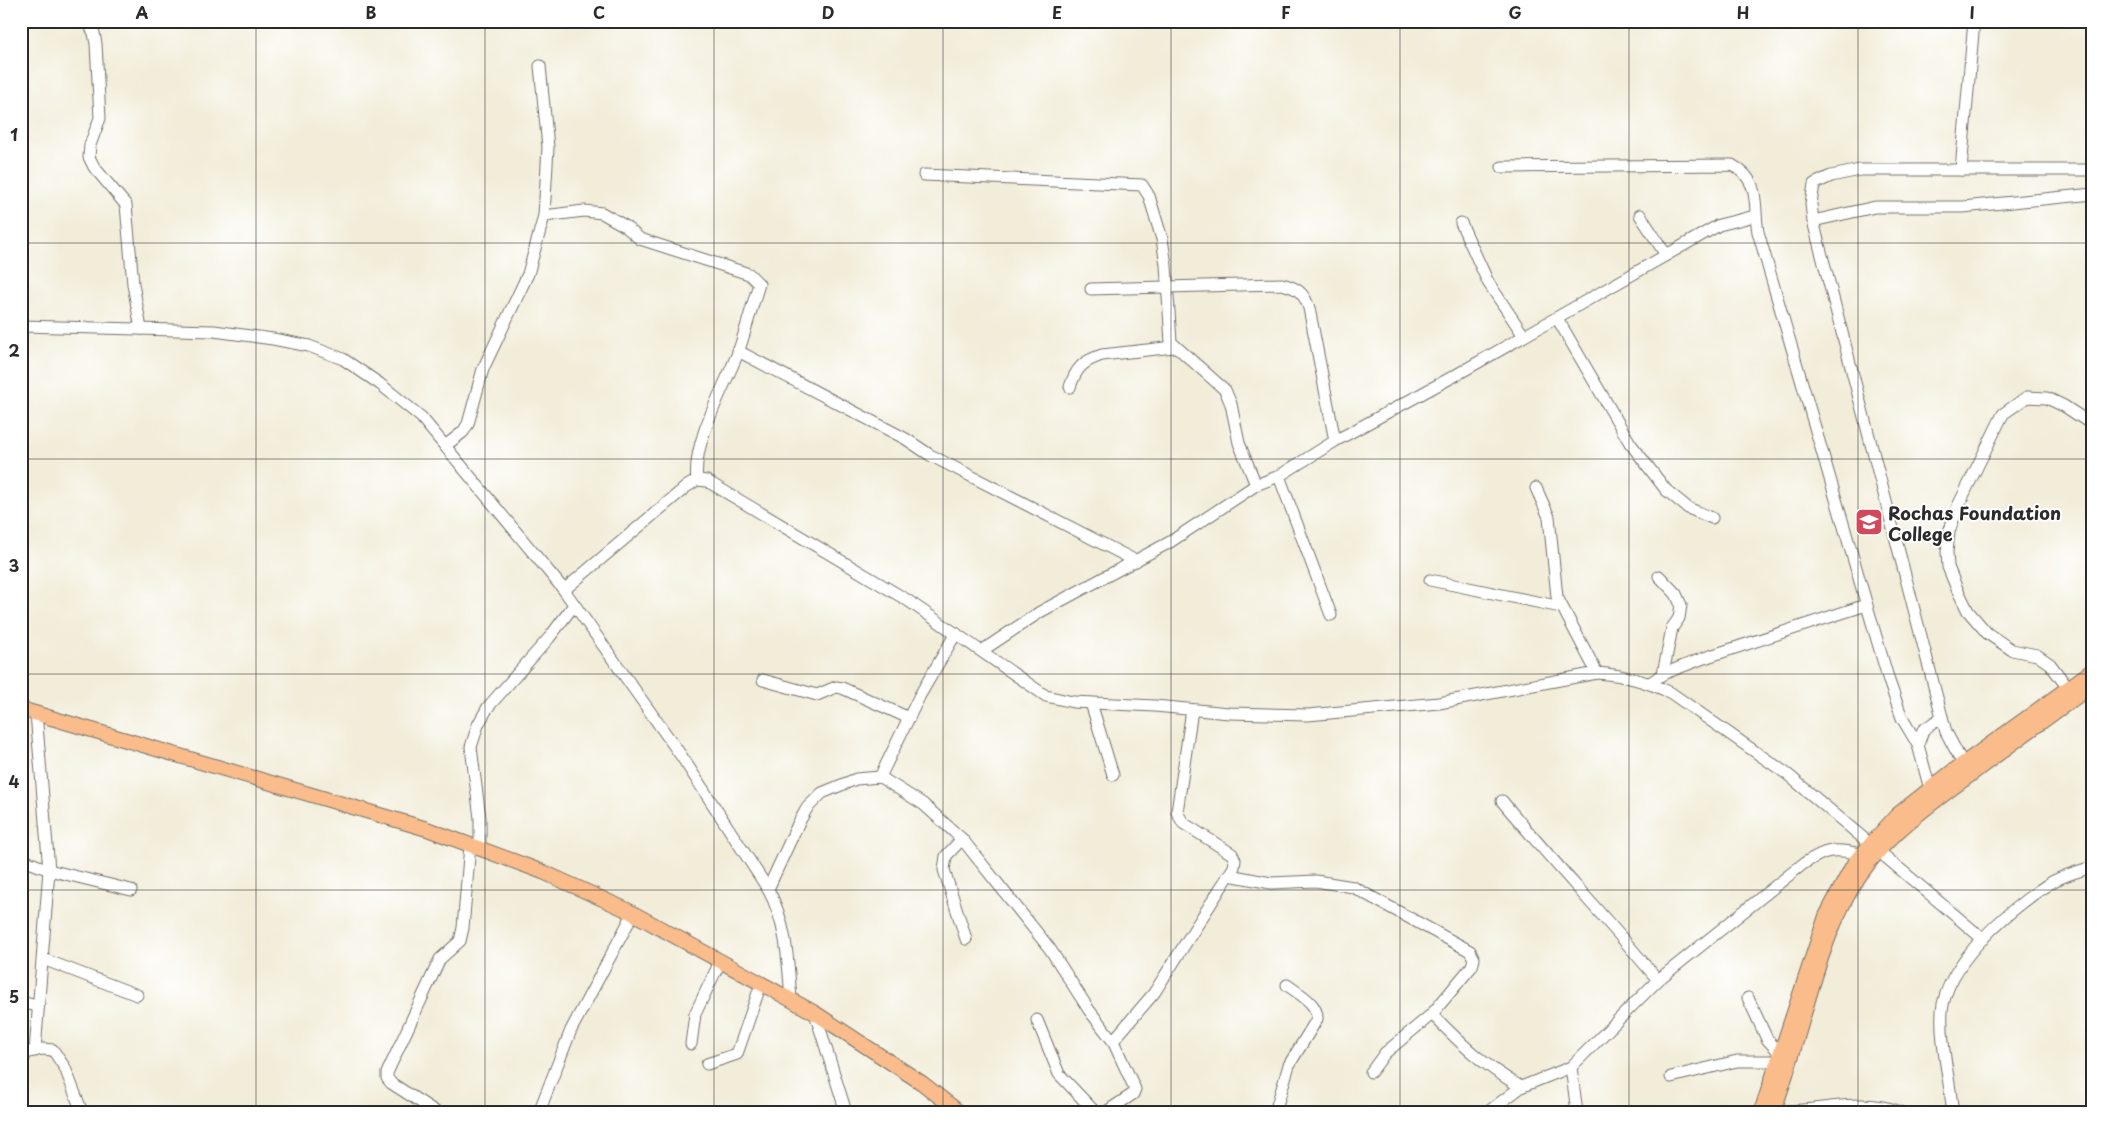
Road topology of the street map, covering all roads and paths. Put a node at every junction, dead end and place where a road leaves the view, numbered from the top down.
1 (87, 21) edge
2 (1974, 21) edge
3 (540, 66) dead end
4 (1502, 167) dead end
5 (1961, 170) junction
6 (2093, 170) edge
7 (924, 175) dead end
8 (2093, 194) edge
9 (1640, 215) dead end
10 (544, 216) junction
11 (1755, 216) junction
12 (1813, 221) junction
13 (1461, 223) dead end
14 (1666, 255) junction
15 (1166, 288) junction
16 (1091, 289) dead end
17 (1557, 318) junction
18 (21, 326) edge
19 (141, 329) junction
20 (1524, 336) junction
21 (1174, 347) junction
22 (738, 351) junction
23 (1070, 387) dead end
24 (2093, 425) edge
25 (1335, 441) junction
26 (445, 446) junction
27 (1279, 476) junction
28 (697, 480) junction
29 (1256, 485) junction
30 (1536, 488) dead end
31 (1712, 518) dead end
32 (1136, 561) junction
33 (1659, 576) dead end
34 (1430, 580) dead end
35 (564, 590) junction
36 (574, 605) junction
37 (1866, 605) junction
38 (1561, 607) junction
39 (1331, 615) dead end
40 (956, 633) junction
41 (983, 650) junction
42 (2093, 670) edge
43 (1597, 673) junction
44 (1663, 674) junction
45 (763, 680) dead end
46 (1650, 683) junction
47 (2093, 685) edge
48 (2068, 688) junction
49 (1090, 703) junction
50 (21, 709) edge
51 (1192, 710) junction
52 (36, 713) junction
53 (1942, 717) junction
54 (909, 718) junction
55 (1918, 745) junction
56 (1963, 764) junction
57 (1113, 775) dead end
58 (880, 777) junction
59 (1930, 789) junction
60 (1502, 801) dead end
61 (962, 840) junction
62 (475, 847) junction
63 (1869, 849) junction
64 (21, 859) edge
65 (2093, 867) edge
66 (49, 870) junction
67 (1229, 875) junction
68 (768, 889) junction
69 (131, 890) dead end
70 (632, 914) junction
71 (966, 939) dead end
72 (1983, 940) junction
73 (43, 959) junction
74 (720, 962) junction
75 (1658, 980) junction
76 (761, 984) junction
77 (1287, 985) dead end
78 (137, 995) dead end
79 (1748, 998) dead end
80 (791, 1000) junction
81 (21, 1002) edge
82 (37, 1006) junction
83 (815, 1013) junction
84 (1432, 1014) junction
85 (1037, 1020) dead end
86 (1113, 1041) junction
87 (692, 1044) dead end
88 (28, 1052) edge
89 (1778, 1056) junction
90 (706, 1064) dead end
91 (21, 1066) edge
92 (1571, 1067) junction
93 (1370, 1072) dead end
94 (1671, 1077) dead end
95 (1521, 1087) junction
96 (1769, 1111) edge
97 (82, 1112) edge
98 (436, 1112) edge
99 (539, 1112) edge
100 (846, 1112) edge
101 (959, 1112) edge
102 (1095, 1112) edge
103 (1106, 1112) edge
104 (1275, 1112) edge
105 (1488, 1112) edge
106 (1576, 1112) edge
107 (1900, 1112) edge
108 (1950, 1112) edge

1 - 19 street
2 - 5 street
3 - 10 street
4 - 11 street
5 - 6 street
5 - 12 street
7 - 15 street
8 - 12 street
9 - 14 street
10 - 22 street
10 - 26 street
11 - 14 street
11 - 37 street
12 - 53 street
13 - 20 street
14 - 17 street
15 - 16 street
15 - 21 street
15 - 25 street
17 - 20 street
17 - 31 street
18 - 19 street
19 - 26 street
20 - 25 street
21 - 23 street
21 - 29 street
22 - 28 street
22 - 32 street
24 - 48 street
25 - 27 street
26 - 35 street
27 - 29 street
27 - 39 street
28 - 35 street
28 - 40 street
29 - 32 street
30 - 38 street
32 - 41 street
33 - 44 street
34 - 38 street
35 - 36 street
36 - 62 street
36 - 68 street
37 - 44 street
37 - 55 street
38 - 43 street
40 - 41 street
40 - 54 street
41 - 49 street
42 - 48 main road
43 - 46 street
43 - 51 street
44 - 46 street
45 - 54 street
46 - 63 street
47 - 63 main road
48 - 56 main road
49 - 51 street
49 - 57 street
50 - 52 main road
51 - 67 street
52 - 62 main road
52 - 66 street
53 - 55 street
53 - 56 street
54 - 58 street
55 - 59 street
56 - 59 main road
58 - 61 street
58 - 68 street
59 - 63 main road
60 - 75 street
61 - 71 street
61 - 86 street
62 - 70 main road
62 - 98 street
63 - 72 street
63 - 75 street
63 - 89 main road
63 - 96 main road
64 - 66 street
65 - 72 street
66 - 69 street
66 - 73 street
67 - 84 street
67 - 86 street
68 - 80 street
70 - 74 main road
70 - 99 street
72 - 108 street
73 - 78 street
73 - 82 street
74 - 76 main road
74 - 87 street
75 - 92 street
76 - 80 main road
76 - 90 street
77 - 104 street
79 - 89 street
80 - 83 main road
81 - 82 street
82 - 88 street
83 - 100 street
83 - 101 main road
84 - 93 street
84 - 95 street
85 - 102 street
86 - 103 street
88 - 91 street
88 - 97 street
89 - 94 street
89 - 96 main road
92 - 95 street
92 - 106 street
95 - 105 street
96 - 107 street

